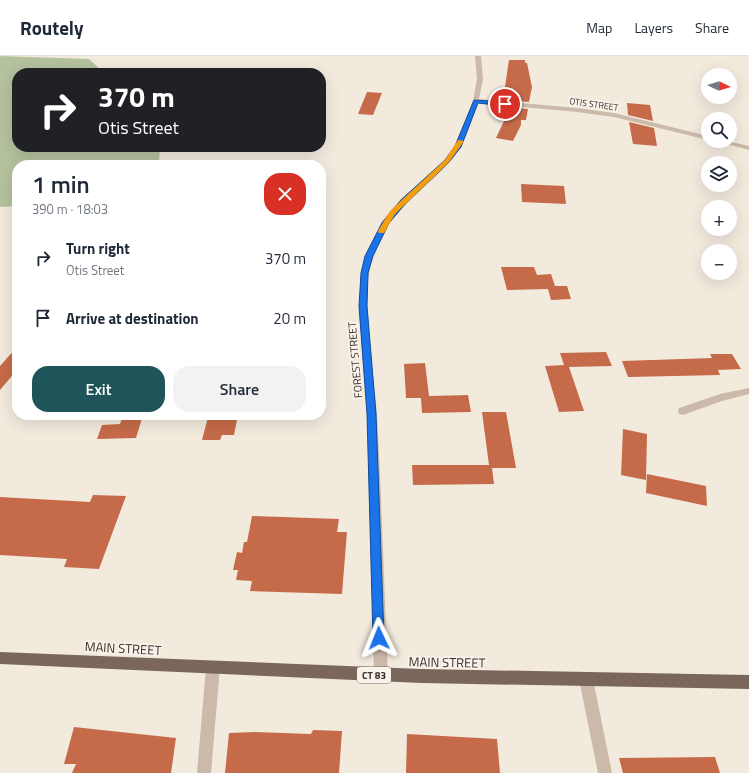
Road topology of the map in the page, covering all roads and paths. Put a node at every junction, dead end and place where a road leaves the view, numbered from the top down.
1 (478, 56) edge
2 (476, 101) junction
3 (701, 136) edge
4 (737, 145) edge
5 (749, 148) edge
6 (749, 392) edge
7 (682, 411) dead end
8 (0, 658) edge
9 (213, 667) junction
10 (381, 675) junction
11 (586, 679) junction
12 (749, 682) edge
13 (204, 773) edge
14 (605, 773) edge

1 - 2 street, FOREST STREET
2 - 3 street, OTIS STREET
2 - 10 street, FOREST STREET
4 - 5 street
6 - 7 street
8 - 9 main road, MAIN STREET / CT 83
9 - 10 main road, MAIN STREET / CT 83
9 - 13 street
10 - 11 main road, MAIN STREET / CT 83
11 - 12 main road, MAIN STREET / CT 83
11 - 14 street

